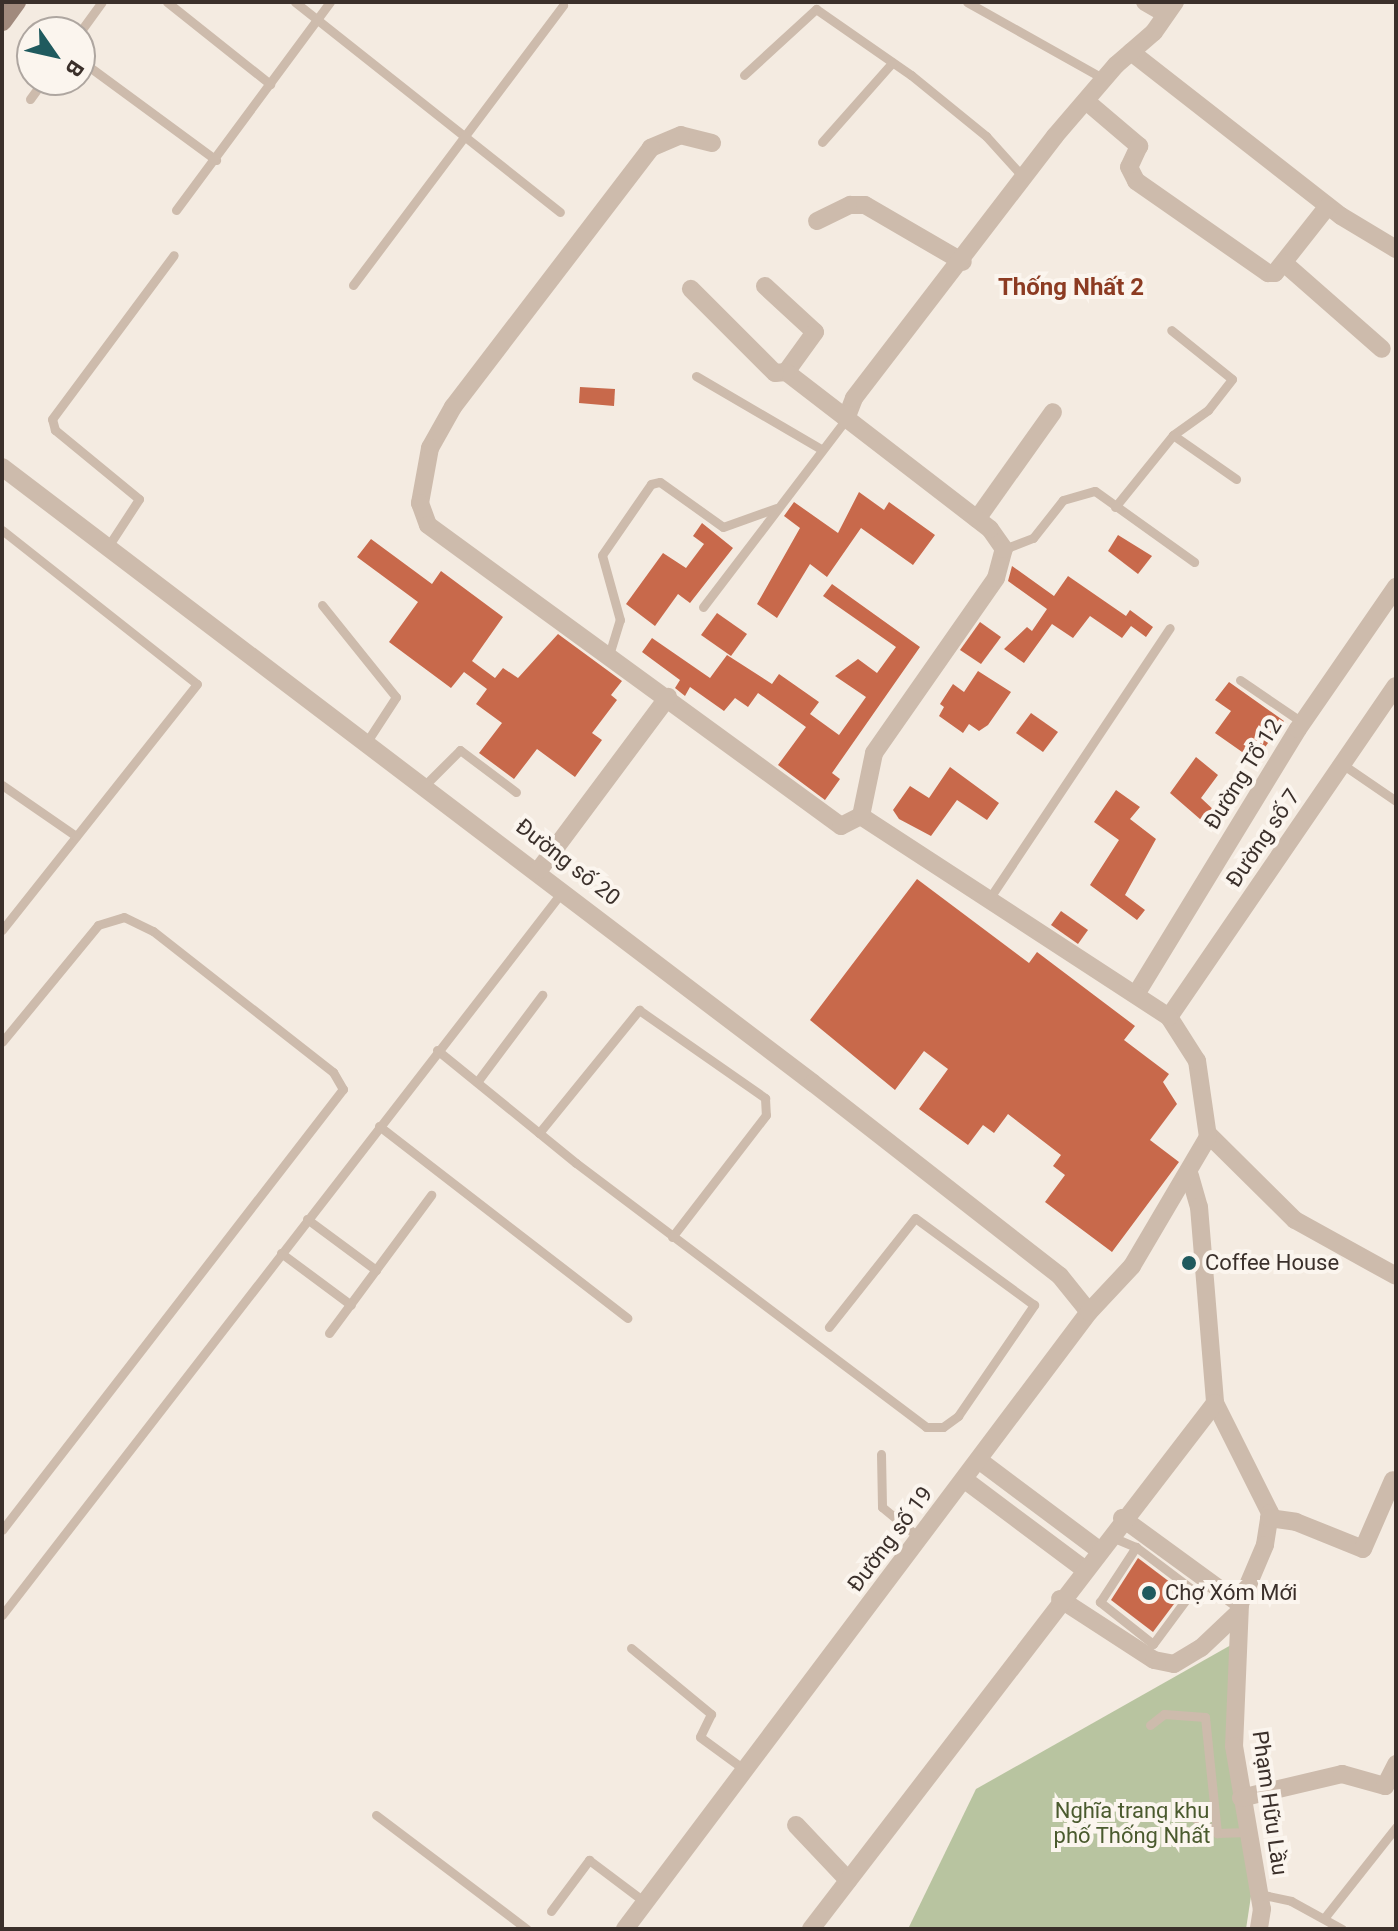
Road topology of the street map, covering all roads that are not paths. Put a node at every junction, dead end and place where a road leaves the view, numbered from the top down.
1 (16, 2) edge
2 (167, 2) edge
3 (295, 2) edge
4 (330, 2) edge
5 (967, 2) edge
6 (1145, 2) edge
7 (563, 5) dead end
8 (1171, 8) edge
9 (317, 19) junction
10 (2, 21) edge
11 (1131, 52) junction
12 (892, 63) junction
13 (96, 72) edge
14 (744, 75) dead end
15 (1104, 79) junction
16 (270, 84) junction
17 (32, 96) edge
18 (30, 99) dead end
19 (1086, 101) junction
20 (464, 136) junction
21 (822, 142) dead end
22 (712, 143) dead end
23 (216, 160) junction
24 (1026, 179) junction
25 (1328, 206) junction
26 (176, 210) dead end
27 (560, 212) dead end
28 (817, 221) dead end
29 (1396, 249) edge
30 (174, 255) dead end
31 (963, 262) junction
32 (1284, 263) junction
33 (353, 285) dead end
34 (765, 286) dead end
35 (691, 289) dead end
36 (1171, 330) dead end
37 (1382, 349) dead end
38 (786, 372) junction
39 (696, 376) dead end
40 (1053, 412) dead end
41 (846, 419) junction
42 (1173, 435) junction
43 (819, 448) junction
44 (2, 467) edge
45 (1236, 479) dead end
46 (1115, 507) junction
47 (776, 508) junction
48 (977, 519) junction
49 (2, 530) edge
50 (109, 545) junction
51 (1004, 549) junction
52 (1194, 562) dead end
53 (1396, 587) edge
54 (322, 605) dead end
55 (703, 607) dead end
56 (1170, 628) dead end
57 (609, 655) junction
58 (1240, 680) dead end
59 (1396, 686) edge
60 (668, 697) junction
61 (1303, 723) junction
62 (368, 740) junction
63 (1342, 764) junction
64 (426, 784) junction
65 (2, 785) edge
66 (516, 792) dead end
67 (1396, 801) edge
68 (861, 816) junction
69 (76, 836) junction
70 (539, 870) junction
71 (564, 889) junction
72 (991, 896) junction
73 (2, 930) edge
74 (1138, 991) junction
75 (542, 995) dead end
76 (1169, 1017) junction
77 (2, 1042) edge
78 (437, 1050) junction
79 (477, 1082) junction
80 (379, 1126) junction
81 (539, 1133) junction
82 (1208, 1134) junction
83 (1190, 1176) junction
84 (431, 1195) dead end
85 (307, 1219) junction
86 (672, 1237) junction
87 (281, 1253) junction
88 (376, 1270) junction
89 (1396, 1276) edge
90 (351, 1305) junction
91 (1089, 1312) junction
92 (627, 1318) dead end
93 (829, 1327) dead end
94 (329, 1333) dead end
95 (1215, 1403) junction
96 (881, 1454) dead end
97 (980, 1461) junction
98 (965, 1480) junction
99 (1393, 1480) dead end
100 (1122, 1518) junction
101 (1269, 1518) junction
102 (2, 1530) edge
103 (921, 1539) junction
104 (1104, 1543) junction
105 (1136, 1547) junction
106 (1084, 1569) junction
107 (1060, 1599) junction
108 (1240, 1608) junction
109 (2, 1615) edge
110 (631, 1648) dead end
111 (1150, 1725) dead end
112 (1396, 1764) edge
113 (745, 1770) junction
114 (1241, 1798) junction
115 (1177, 1806) dead end
116 (376, 1815) dead end
117 (796, 1825) dead end
118 (1396, 1827) edge
119 (1247, 1832) junction
120 (1217, 1833) junction
121 (848, 1880) junction
122 (1259, 1894) junction
123 (645, 1902) junction
124 (551, 1911) dead end
125 (1325, 1917) junction
126 (527, 1929) edge
127 (625, 1929) edge
128 (811, 1929) edge
129 (1259, 1929) edge
130 (1342, 1929) edge

1 - 10 street
2 - 16 lane
3 - 9 lane
4 - 9 lane
5 - 15 lane
6 - 8 street
7 - 20 lane
8 - 11 street
9 - 16 lane
9 - 20 lane
11 - 15 street
11 - 25 street
12 - 14 lane
12 - 21 lane
12 - 24 lane
13 - 23 lane
15 - 19 street
16 - 23 lane
17 - 18 lane
19 - 24 street
19 - 32 street
20 - 27 lane
20 - 33 lane
22 - 57 street
23 - 26 lane
24 - 31 street
25 - 29 street
25 - 32 street
28 - 31 street
30 - 50 lane
31 - 41 street
32 - 37 street
34 - 38 street
35 - 38 street
36 - 42 lane
38 - 41 street
39 - 43 lane
40 - 48 street
41 - 43 lane
41 - 48 street
42 - 45 lane
42 - 46 lane
43 - 47 lane
44 - 50 street, Đường số 20
46 - 51 lane
46 - 52 lane
47 - 55 lane
47 - 57 lane
48 - 51 street
49 - 69 lane
50 - 62 street, Đường số 20
51 - 68 street
53 - 61 street, Đường Tổ 12
54 - 62 lane
56 - 72 lane
57 - 60 street
58 - 61 lane
59 - 63 street, Đường số 7
60 - 68 street
60 - 70 street
61 - 74 street, Đường Tổ 12
62 - 64 street, Đường số 20
63 - 67 lane
63 - 76 street, Đường số 7
64 - 66 lane
64 - 70 street, Đường số 20
65 - 69 lane
68 - 72 street
69 - 73 lane
70 - 71 street, Đường số 20
71 - 78 lane
71 - 91 street, Đường số 20
72 - 74 street
74 - 76 street
75 - 79 lane
76 - 82 street
77 - 102 lane
78 - 79 lane
78 - 80 lane
79 - 81 lane
80 - 85 lane
80 - 92 lane
81 - 86 lane
81 - 86 lane
82 - 83 street, Đường số 19
82 - 89 street
83 - 91 street, Đường số 19
83 - 95 street
84 - 88 lane
85 - 87 lane
85 - 88 lane
86 - 93 lane
87 - 90 lane
87 - 109 lane
88 - 90 lane
90 - 94 lane
91 - 97 street, Đường số 19
95 - 100 street
95 - 101 street
96 - 103 lane
97 - 98 street, Đường số 19
97 - 104 street
98 - 103 street, Đường số 19
98 - 106 street
99 - 101 street
100 - 104 street
100 - 108 street
101 - 108 street, Phạm Hữu Lầu
103 - 113 street, Đường số 19
104 - 105 lane
104 - 106 street
105 - 105 lane
106 - 107 street
107 - 108 street
107 - 121 street
108 - 114 street, Phạm Hữu Lầu
110 - 113 lane
111 - 120 lane
112 - 114 street
113 - 123 street, Đường số 19
114 - 119 street, Phạm Hữu Lầu
115 - 120 lane
116 - 126 lane
117 - 121 street
118 - 125 lane
119 - 120 lane
119 - 122 street, Phạm Hữu Lầu
121 - 128 street
122 - 125 lane
122 - 129 street, Phạm Hữu Lầu
123 - 124 lane
123 - 127 street, Đường số 19
125 - 130 lane

